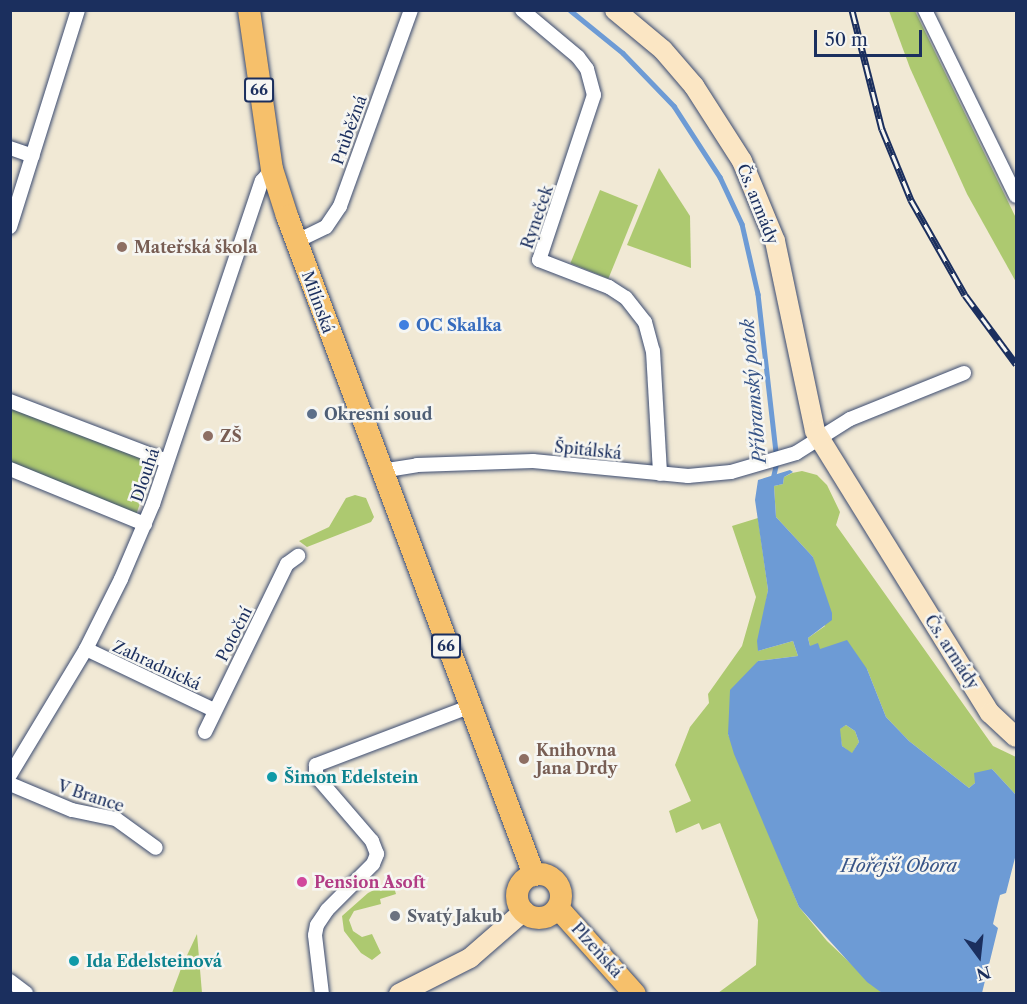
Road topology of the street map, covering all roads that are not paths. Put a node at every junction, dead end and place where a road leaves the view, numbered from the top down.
1 (78, 10) edge
2 (249, 10) edge
3 (411, 10) edge
4 (522, 10) edge
5 (925, 10) edge
6 (618, 11) edge
7 (10, 148) edge
8 (33, 156) junction
9 (272, 169) junction
10 (1017, 196) edge
11 (10, 227) edge
12 (295, 242) junction
13 (964, 373) dead end
14 (10, 401) edge
15 (819, 439) junction
16 (167, 461) junction
17 (10, 469) edge
18 (381, 471) junction
19 (660, 474) junction
20 (145, 524) junction
21 (298, 556) dead end
22 (86, 649) junction
23 (469, 707) junction
24 (214, 710) junction
25 (205, 732) dead end
26 (1017, 737) edge
27 (10, 775) edge
28 (10, 784) edge
29 (156, 848) dead end
30 (534, 875) junction
31 (558, 908) junction
32 (524, 911) junction
33 (10, 981) edge
34 (26, 993) edge
35 (322, 993) edge
36 (399, 993) edge
37 (634, 993) edge

1 - 8 street
2 - 9 main road, Milínská / 66
3 - 12 street, Průběžná
4 - 19 street, Ryneček
5 - 10 street
6 - 15 street, Čs. armády
7 - 8 street
8 - 11 street
9 - 12 main road, Milínská / 66
9 - 16 street, Dlouhá
12 - 18 main road, Milínská / 66
13 - 15 street
14 - 16 street
15 - 19 street, Špitálská
15 - 26 street, Čs. armády
16 - 20 street, Dlouhá
17 - 20 street
18 - 19 street, Špitálská
18 - 23 main road, Milínská / 66
20 - 22 street, Dlouhá
21 - 24 street, Potoční
22 - 24 street, Zahradnická
22 - 27 street, Dlouhá
23 - 30 main road, 66
23 - 35 street
24 - 25 street, Potoční
28 - 29 street, V Brance
30 - 31 main road
30 - 32 main road
31 - 32 main road
31 - 37 main road, Plzeňská
32 - 36 street
33 - 34 street

